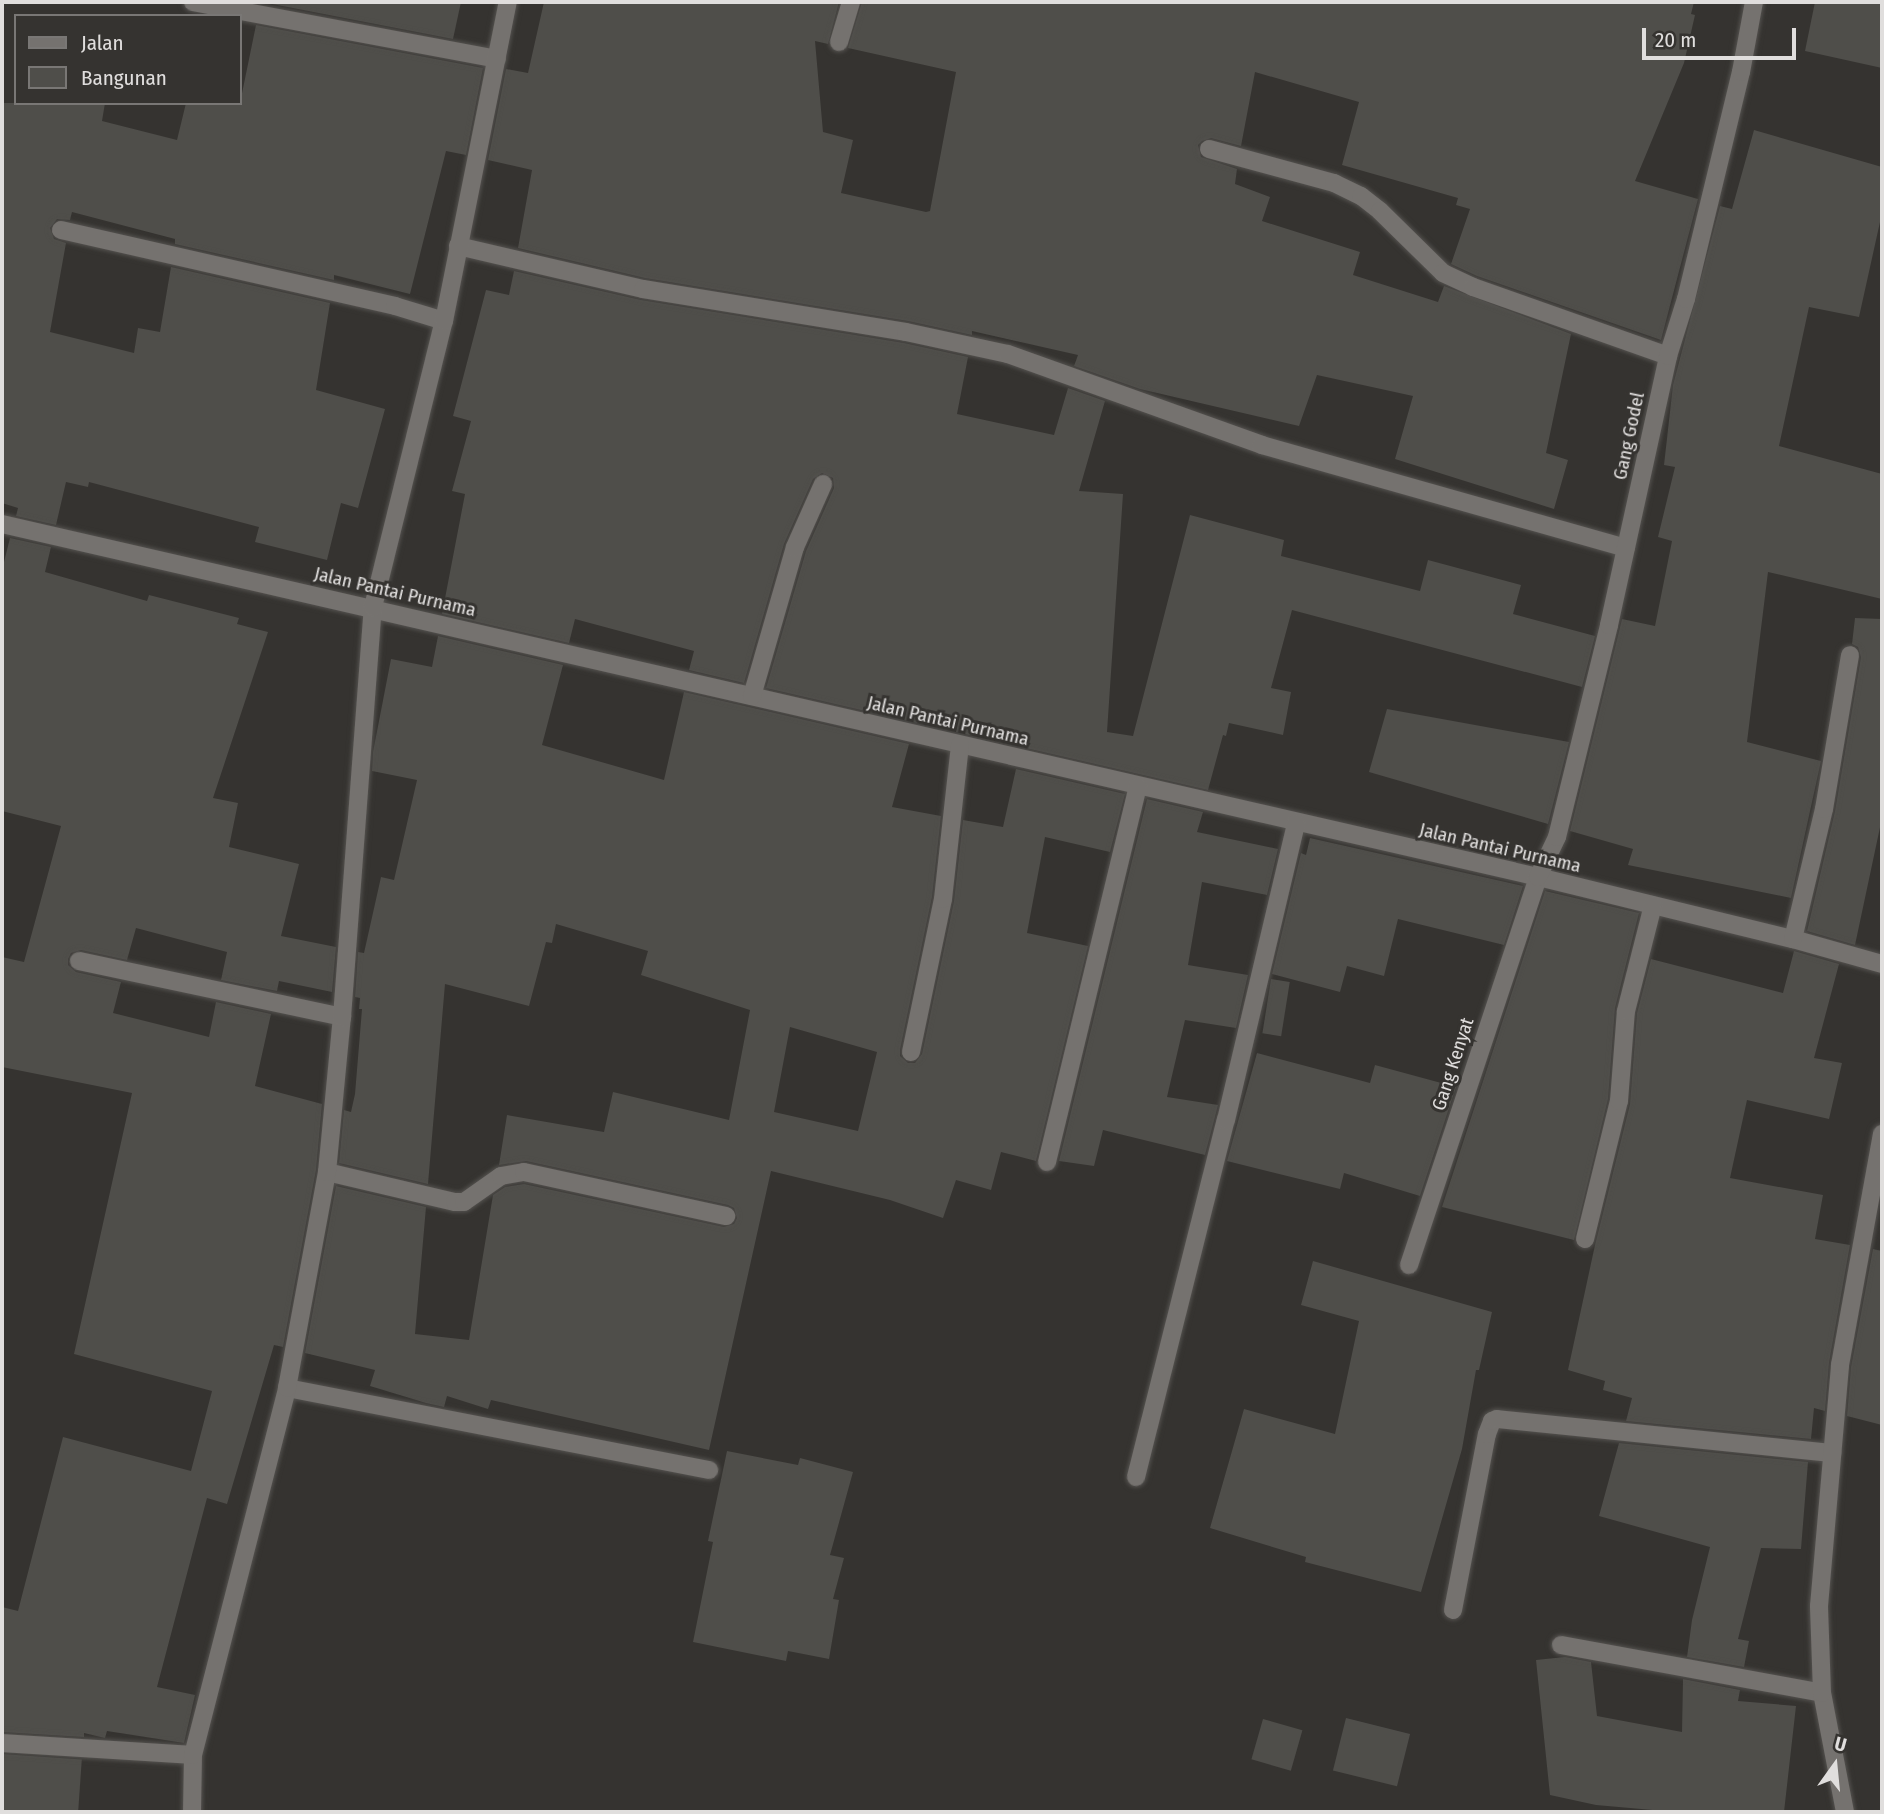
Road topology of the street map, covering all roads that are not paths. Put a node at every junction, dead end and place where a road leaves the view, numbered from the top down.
1 (193, 2) edge
2 (508, 2) edge
3 (850, 2) edge
4 (1754, 2) edge
5 (839, 43) dead end
6 (497, 59) junction
7 (1209, 149) dead end
8 (61, 230) dead end
9 (458, 246) junction
10 (444, 321) junction
11 (1668, 356) junction
12 (823, 484) dead end
13 (2, 524) edge
14 (1626, 548) junction
15 (373, 607) junction
16 (1850, 655) dead end
17 (752, 696) junction
18 (960, 745) junction
19 (1138, 787) junction
20 (1296, 823) junction
21 (1538, 877) junction
22 (1653, 905) junction
23 (1793, 939) junction
24 (79, 961) dead end
25 (1882, 964) edge
26 (342, 1017) junction
27 (911, 1052) dead end
28 (1882, 1134) edge
29 (1046, 1163) dead end
30 (327, 1172) junction
31 (726, 1216) dead end
32 (1585, 1239) dead end
33 (1409, 1265) dead end
34 (287, 1388) junction
35 (1832, 1453) junction
36 (709, 1470) dead end
37 (1136, 1477) dead end
38 (1453, 1610) dead end
39 (1561, 1645) dead end
40 (1822, 1693) junction
41 (2, 1743) edge
42 (193, 1755) junction
43 (192, 1812) edge
44 (1845, 1812) edge

1 - 6 street
2 - 6 street
3 - 5 street
4 - 11 street, Gang Godel
6 - 9 street
7 - 11 street
8 - 10 street
9 - 10 street
9 - 14 street
10 - 15 street
11 - 14 street, Gang Godel
12 - 17 street
13 - 15 street, Jalan Pantai Purnama
14 - 21 street, Gang Godel
15 - 17 street, Jalan Pantai Purnama
15 - 26 street
16 - 23 street
17 - 18 street, Jalan Pantai Purnama
18 - 19 street, Jalan Pantai Purnama
18 - 27 street
19 - 20 street, Jalan Pantai Purnama
19 - 29 street
20 - 21 street, Jalan Pantai Purnama
20 - 37 street
21 - 22 street, Jalan Pantai Purnama
21 - 33 street, Gang Kenyat
22 - 23 street, Jalan Pantai Purnama
22 - 32 street
23 - 25 street, Jalan Pantai Purnama
24 - 26 street
26 - 30 street
28 - 35 street
30 - 31 street
30 - 34 street
34 - 36 street
34 - 42 street
35 - 38 street
35 - 40 street
39 - 40 street
40 - 44 street
41 - 42 street
42 - 43 street

